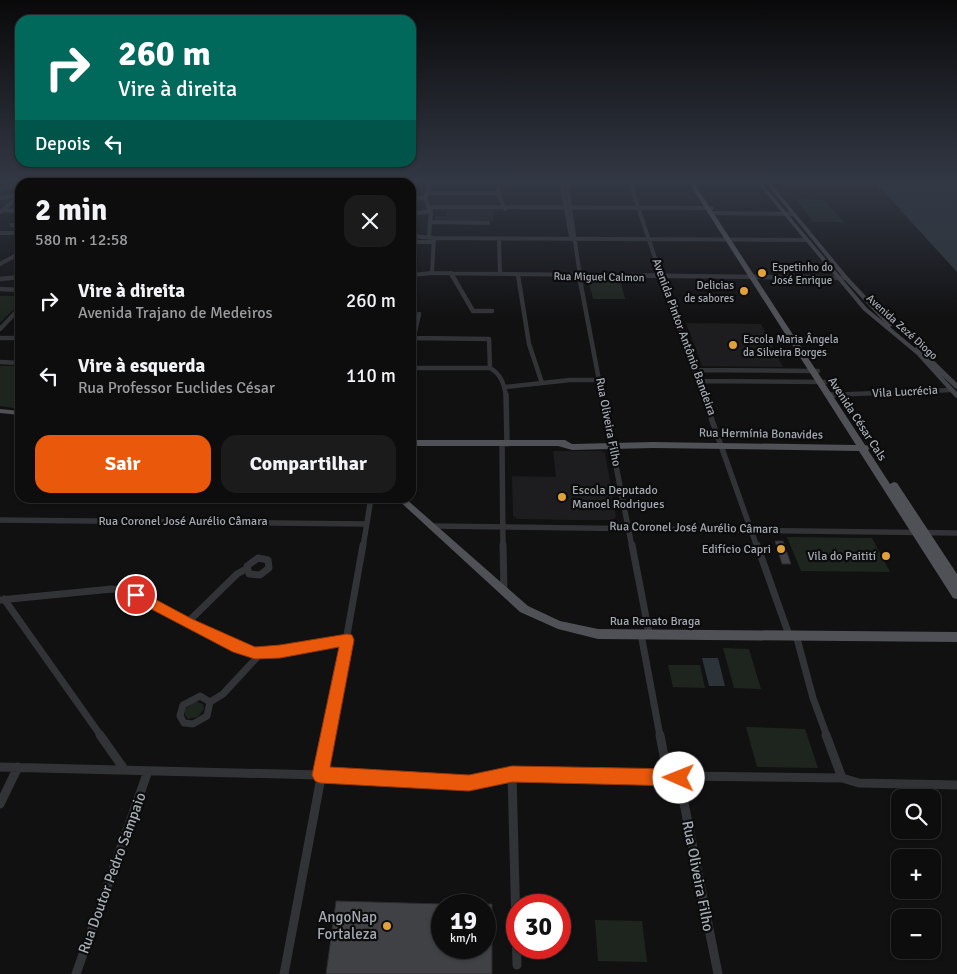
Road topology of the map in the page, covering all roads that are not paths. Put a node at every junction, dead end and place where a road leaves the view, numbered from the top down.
1 (431, 225) edge
2 (571, 225) edge
3 (643, 225) edge
4 (721, 225) edge
5 (794, 225) edge
6 (802, 225) edge
7 (0, 233) edge
8 (15, 233) edge
9 (416, 236) edge
10 (429, 236) junction
11 (500, 239) junction
12 (574, 239) junction
13 (434, 240) junction
14 (648, 240) junction
15 (730, 240) junction
16 (806, 240) junction
17 (416, 242) edge
18 (15, 256) edge
19 (0, 264) edge
20 (432, 273) junction
21 (451, 274) junction
22 (500, 274) junction
23 (416, 275) edge
24 (518, 275) junction
25 (579, 276) junction
26 (663, 277) junction
27 (15, 278) edge
28 (754, 278) junction
29 (837, 278) junction
30 (846, 278) junction
31 (0, 280) edge
32 (0, 289) edge
33 (15, 290) edge
34 (492, 311) dead end
35 (15, 313) edge
36 (419, 314) dead end
37 (416, 326) edge
38 (0, 329) edge
39 (0, 338) edge
40 (15, 338) edge
41 (416, 338) edge
42 (0, 362) edge
43 (15, 363) edge
44 (416, 368) edge
45 (490, 368) junction
46 (695, 370) junction
47 (815, 371) junction
48 (600, 380) junction
49 (700, 381) junction
50 (823, 382) junction
51 (542, 383) junction
52 (505, 387) junction
53 (954, 389) edge
54 (832, 395) junction
55 (957, 396) edge
56 (0, 411) edge
57 (15, 412) edge
58 (416, 443) edge
59 (505, 444) junction
60 (561, 444) joint
61 (613, 445) junction
62 (653, 445) joint
63 (723, 446) junction
64 (866, 448) junction
65 (370, 503) edge
66 (406, 503) edge
67 (0, 520) edge
68 (366, 524) junction
69 (431, 526) junction
70 (504, 526) junction
71 (627, 527) junction
72 (751, 529) junction
73 (920, 532) junction
74 (957, 533) edge
75 (246, 569) dead end
76 (957, 582) edge
77 (504, 592) junction
78 (957, 594) edge
79 (2, 599) edge
80 (188, 623) junction
81 (645, 634) junction
82 (793, 635) junction
83 (957, 638) edge
84 (347, 640) junction
85 (261, 653) junction
86 (210, 702) dead end
87 (0, 766) edge
88 (18, 767) junction
89 (124, 769) junction
90 (148, 771) junction
91 (512, 774) junction
92 (320, 775) junction
93 (668, 778) junction
94 (679, 778) junction
95 (842, 778) junction
96 (957, 785) edge
97 (0, 804) edge
98 (517, 965) dead end
99 (76, 974) edge
100 (284, 974) edge
101 (718, 974) edge

1 - 10 street
2 - 12 street, Rua Oliveira Filho
3 - 14 street, Avenida Pintor Antônio Bandeira
4 - 15 main road, Avenida César Cals
5 - 16 main road, Avenida Zezé Diogo
6 - 30 main road
7 - 8 street
9 - 10 street
10 - 13 street
11 - 12 street
11 - 13 street
11 - 22 street
12 - 14 street
12 - 25 street, Rua Oliveira Filho
13 - 17 street
13 - 20 street
14 - 15 street
14 - 26 street, Avenida Pintor Antônio Bandeira
15 - 16 street
15 - 28 main road, Avenida César Cals
16 - 29 main road, Avenida Zezé Diogo
18 - 19 street
20 - 21 street, Rua Miguel Calmon
20 - 23 street, Rua Miguel Calmon
21 - 22 street, Rua Miguel Calmon
21 - 34 street
22 - 24 street, Rua Miguel Calmon
24 - 25 street, Rua Miguel Calmon
24 - 51 street
25 - 26 street, Rua Miguel Calmon
25 - 48 street, Rua Oliveira Filho
26 - 28 street, Rua Miguel Calmon
26 - 46 street, Avenida Pintor Antônio Bandeira
27 - 31 street
28 - 29 street, Rua Miguel Calmon
28 - 47 main road, Avenida César Cals
29 - 30 street, Rua Miguel Calmon
29 - 53 main road, Avenida Zezé Diogo
30 - 53 main road
32 - 33 street
35 - 38 street
36 - 37 street
39 - 40 street
41 - 45 street
42 - 43 street
44 - 45 street
45 - 52 street
46 - 47 street
46 - 49 street, Avenida Pintor Antônio Bandeira
47 - 50 main road, Avenida César Cals
48 - 51 street
48 - 61 street, Rua Oliveira Filho
49 - 50 street
49 - 63 street, Avenida Pintor Antônio Bandeira
50 - 54 main road, Avenida César Cals
51 - 52 street
52 - 59 street
53 - 54 street, Vila Lucrécia
53 - 55 main road, Avenida Zezé Diogo
54 - 64 main road, Avenida César Cals
56 - 57 main road
58 - 59 main road, Rua Hermínia Bonavides
59 - 60 main road, Rua Hermínia Bonavides
59 - 70 street
60 - 61 main road, Rua Hermínia Bonavides
61 - 62 main road, Rua Hermínia Bonavides
61 - 71 street, Rua Oliveira Filho
62 - 63 main road, Rua Hermínia Bonavides
63 - 64 main road, Rua Hermínia Bonavides
63 - 72 street, Avenida Pintor Antônio Bandeira
64 - 73 main road, Avenida César Cals
65 - 68 street
66 - 69 main road, Rua Renato Braga
67 - 68 street, Rua Coronel José Aurélio Câmara
68 - 84 street
69 - 70 street, Rua Coronel José Aurélio Câmara
69 - 77 main road, Rua Renato Braga
70 - 71 street, Rua Coronel José Aurélio Câmara
70 - 77 street
71 - 72 street, Rua Coronel José Aurélio Câmara
71 - 81 street, Rua Oliveira Filho
72 - 73 street, Rua Coronel José Aurélio Câmara
72 - 82 street, Avenida Pintor Antônio Bandeira
73 - 74 street, Rua Coronel José Aurélio Câmara
73 - 76 main road, Avenida César Cals
73 - 78 main road, Avenida César Cals
75 - 80 street
77 - 81 main road, Rua Renato Braga
79 - 80 street
79 - 89 street
80 - 85 street
81 - 82 main road, Rua Renato Braga
81 - 93 street, Rua Oliveira Filho
82 - 83 main road, Rua Renato Braga
82 - 95 street, Avenida Pintor Antônio Bandeira
84 - 85 street
84 - 92 street
85 - 86 street
87 - 88 street
88 - 89 street
88 - 97 street
89 - 90 street
90 - 92 street
90 - 99 street, Rua Doutor Pedro Sampaio
91 - 92 street
91 - 93 street
91 - 98 street
92 - 100 street
93 - 94 street
94 - 95 street
94 - 101 street, Rua Oliveira Filho
95 - 96 street

